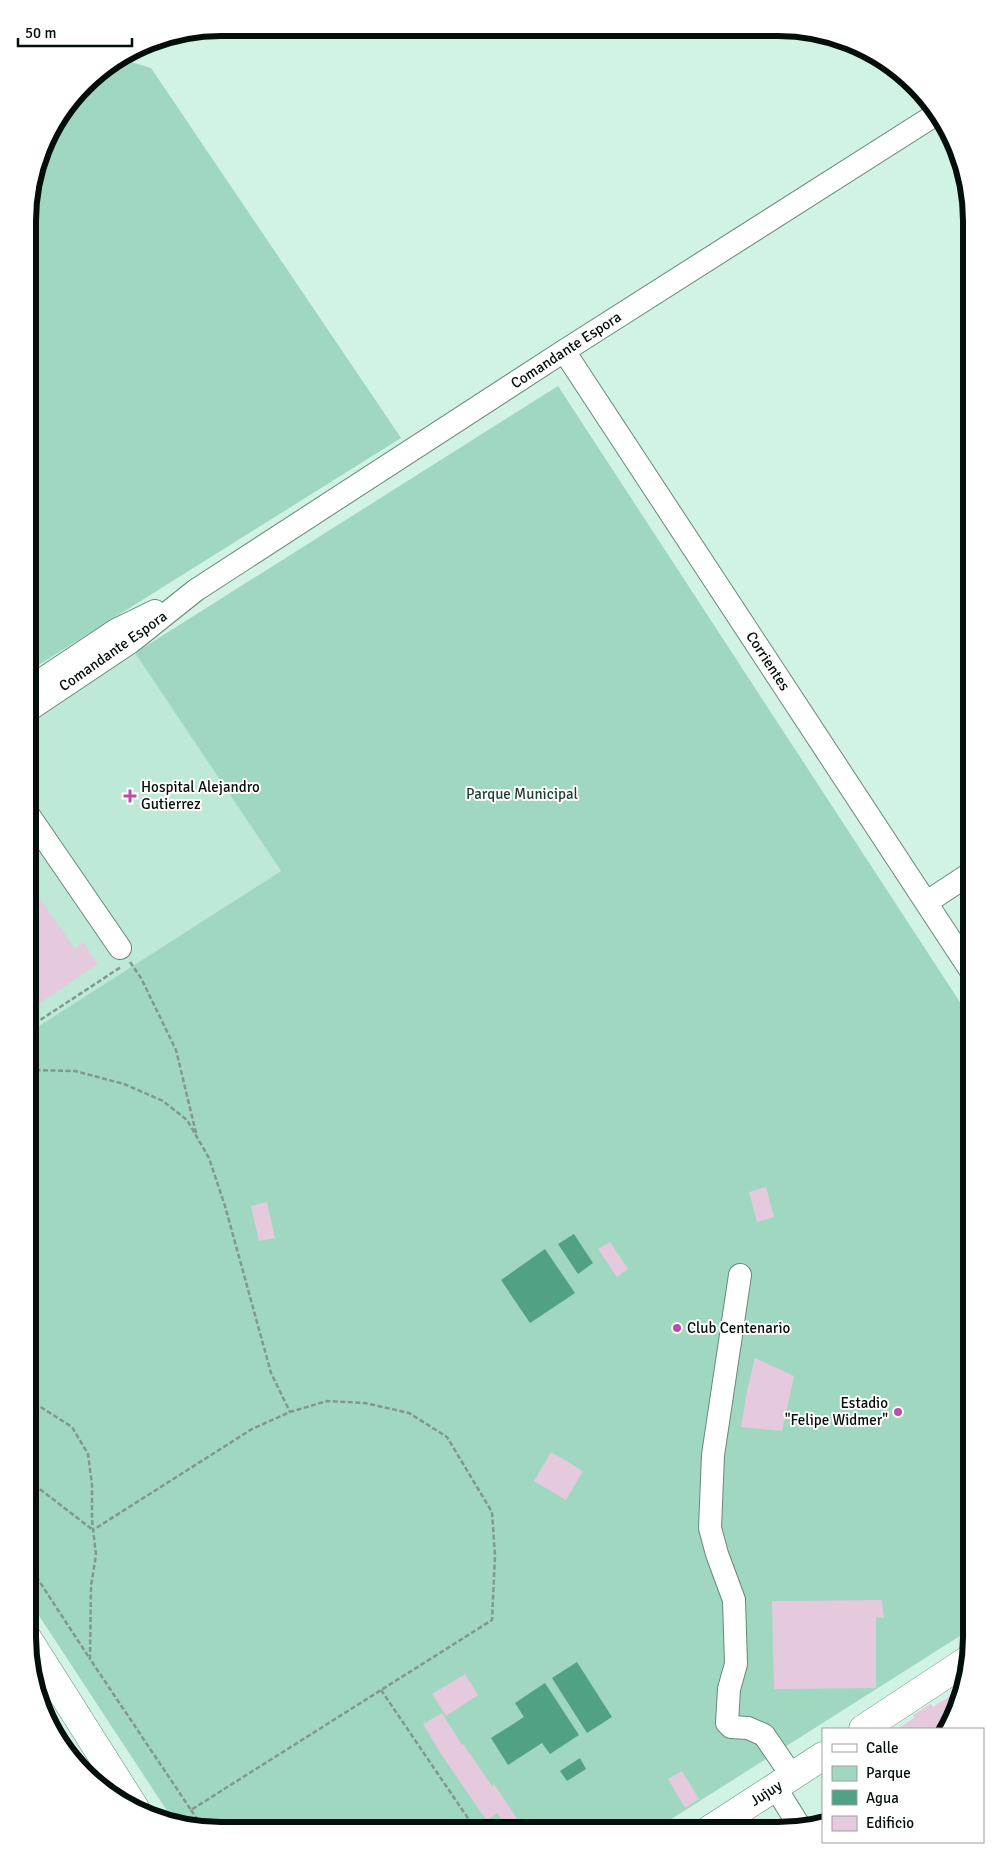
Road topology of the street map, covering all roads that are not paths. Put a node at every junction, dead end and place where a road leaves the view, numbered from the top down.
1 (931, 118) edge
2 (564, 351) junction
3 (196, 590) junction
4 (36, 683) edge
5 (36, 705) edge
6 (36, 826) edge
7 (963, 878) edge
8 (926, 902) junction
9 (125, 955) road end
10 (963, 959) edge
11 (740, 1275) dead end
12 (37, 1654) edge
13 (960, 1665) edge
14 (865, 1728) edge
15 (822, 1757) edge
16 (783, 1782) junction
17 (129, 1797) edge
18 (797, 1820) edge
19 (721, 1822) edge

1 - 2 street, Comandante Espora
2 - 3 street, Comandante Espora
2 - 8 street, Corrientes
3 - 4 street, Comandante Espora
3 - 5 street, Comandante Espora
6 - 9 street
7 - 8 street
8 - 10 street, Corrientes
11 - 16 street
12 - 17 main road
13 - 14 main road
15 - 16 main road, Jujuy
16 - 18 street
16 - 19 main road, Jujuy

